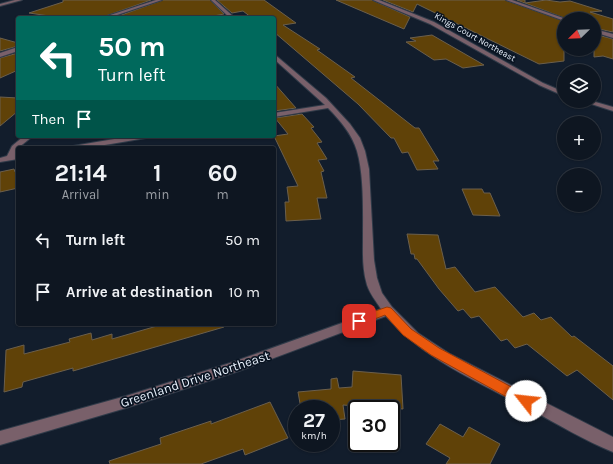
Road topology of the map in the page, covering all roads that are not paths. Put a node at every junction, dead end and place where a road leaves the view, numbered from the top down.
1 (20, 0) edge
2 (160, 0) edge
3 (213, 0) edge
4 (376, 0) edge
5 (508, 0) edge
6 (0, 5) edge
7 (109, 16) edge
8 (230, 16) edge
9 (557, 18) edge
10 (601, 32) edge
11 (613, 36) edge
12 (16, 50) edge
13 (0, 55) edge
14 (276, 58) edge
15 (557, 91) edge
16 (329, 106) junction
17 (601, 106) edge
18 (613, 109) edge
19 (276, 115) edge
20 (26, 138) edge
21 (134, 138) edge
22 (17, 146) edge
23 (85, 146) edge
24 (16, 147) edge
25 (15, 158) edge
26 (0, 160) edge
27 (387, 311) junction
28 (0, 438) edge
29 (613, 445) edge

1 - 6 street
2 - 7 street
3 - 8 street
4 - 15 street, Kings Court Northeast
5 - 9 street
10 - 11 street
12 - 13 street
14 - 16 street
16 - 19 street
16 - 27 street
17 - 18 street
20 - 22 street
21 - 23 street
24 - 25 street
25 - 26 street
27 - 28 street, Greenland Drive Northeast
27 - 29 street

